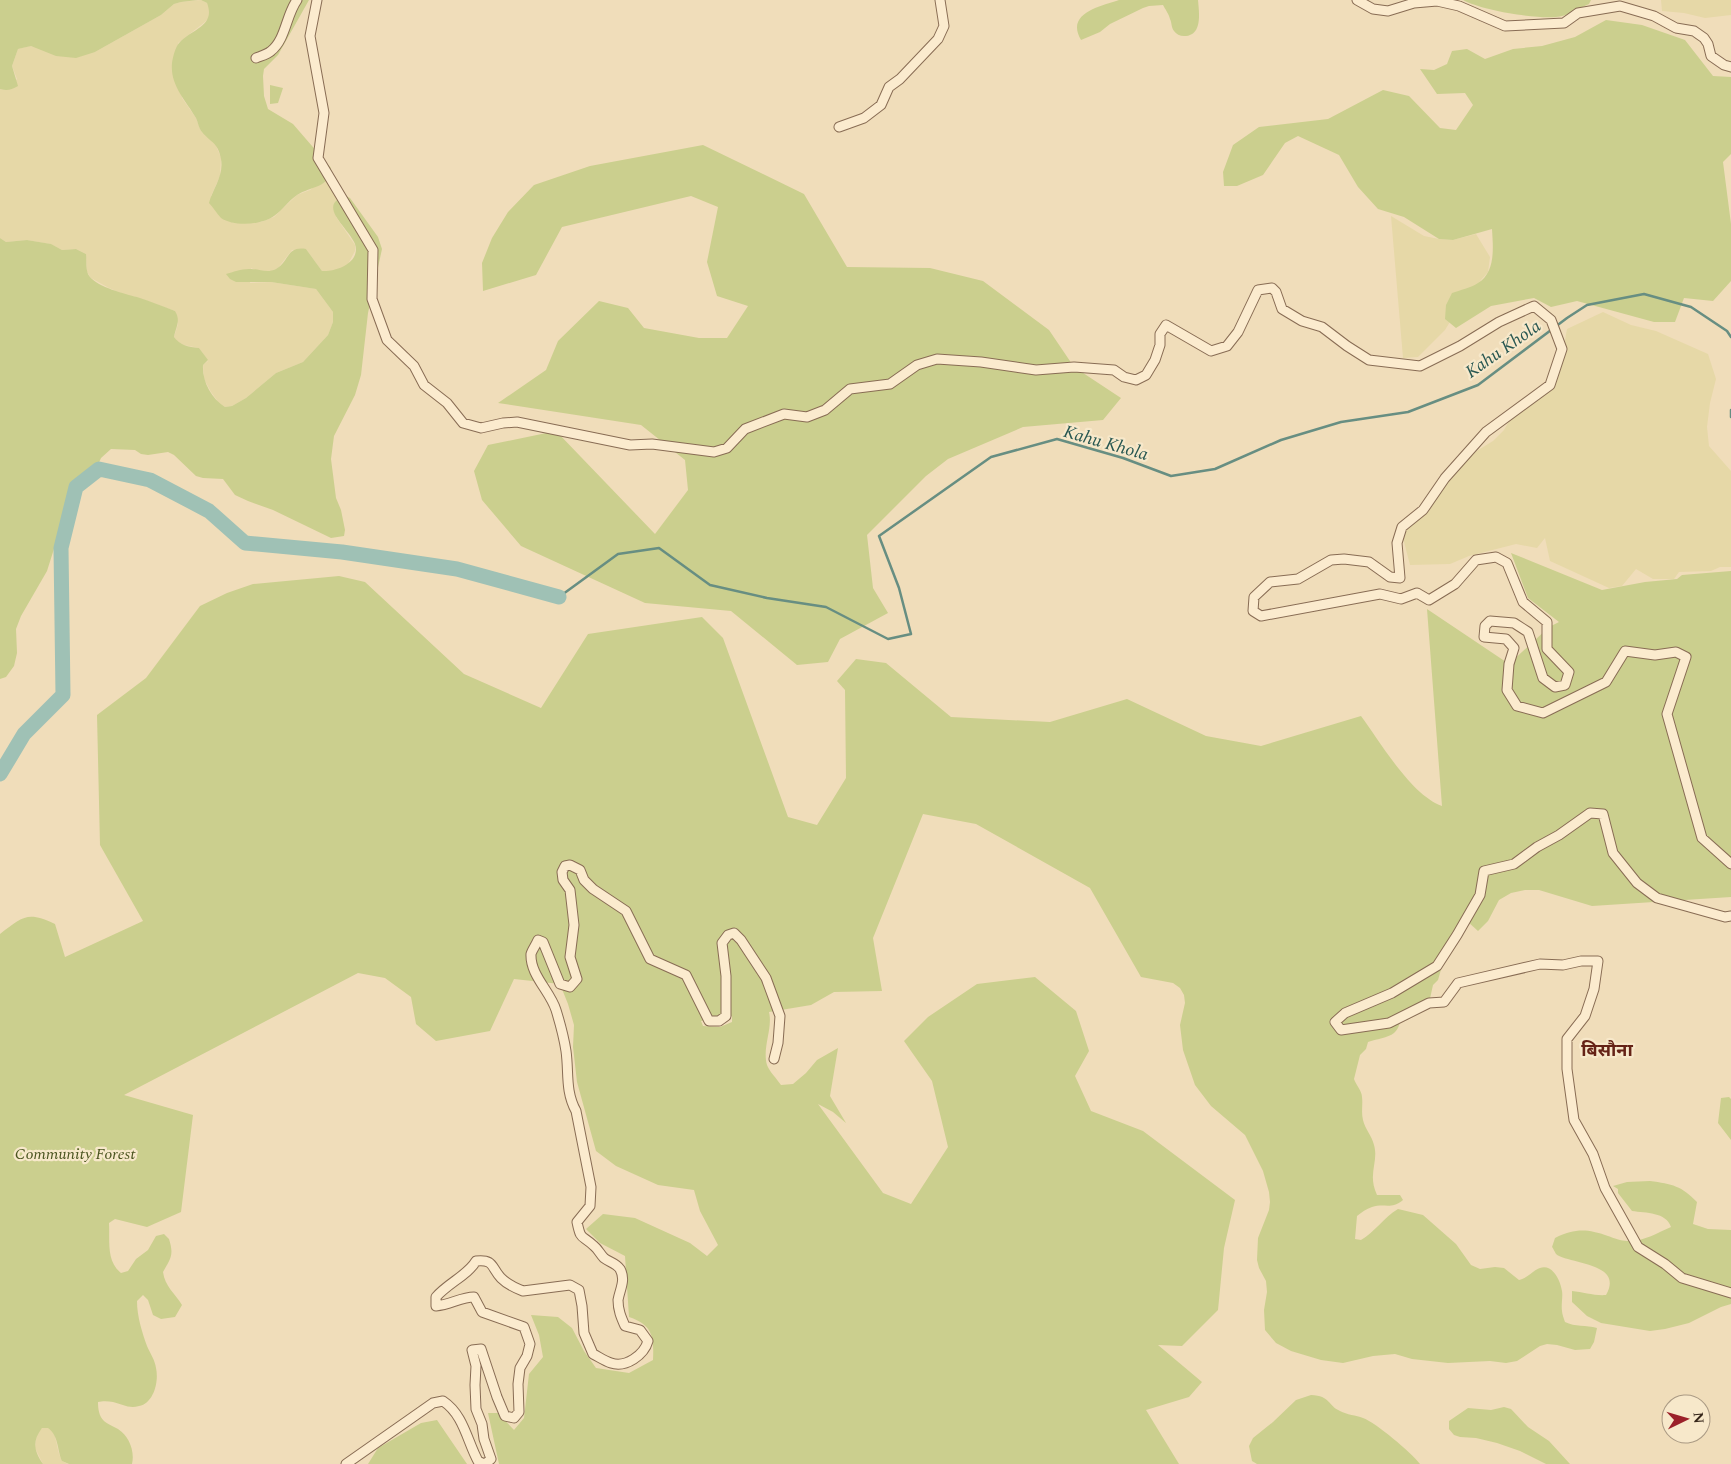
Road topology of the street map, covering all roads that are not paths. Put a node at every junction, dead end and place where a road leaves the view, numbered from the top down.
1 (297, 0) edge
2 (317, 0) edge
3 (940, 0) edge
4 (1357, 0) edge
5 (256, 58) dead end
6 (1731, 66) edge
7 (839, 127) dead end
8 (1731, 864) edge
9 (1731, 916) edge
10 (774, 1059) dead end
11 (1731, 1293) edge
12 (346, 1464) edge
13 (484, 1464) edge

1 - 5 street
2 - 8 street
3 - 7 street
4 - 6 street
9 - 11 street
10 - 13 street
12 - 13 street

